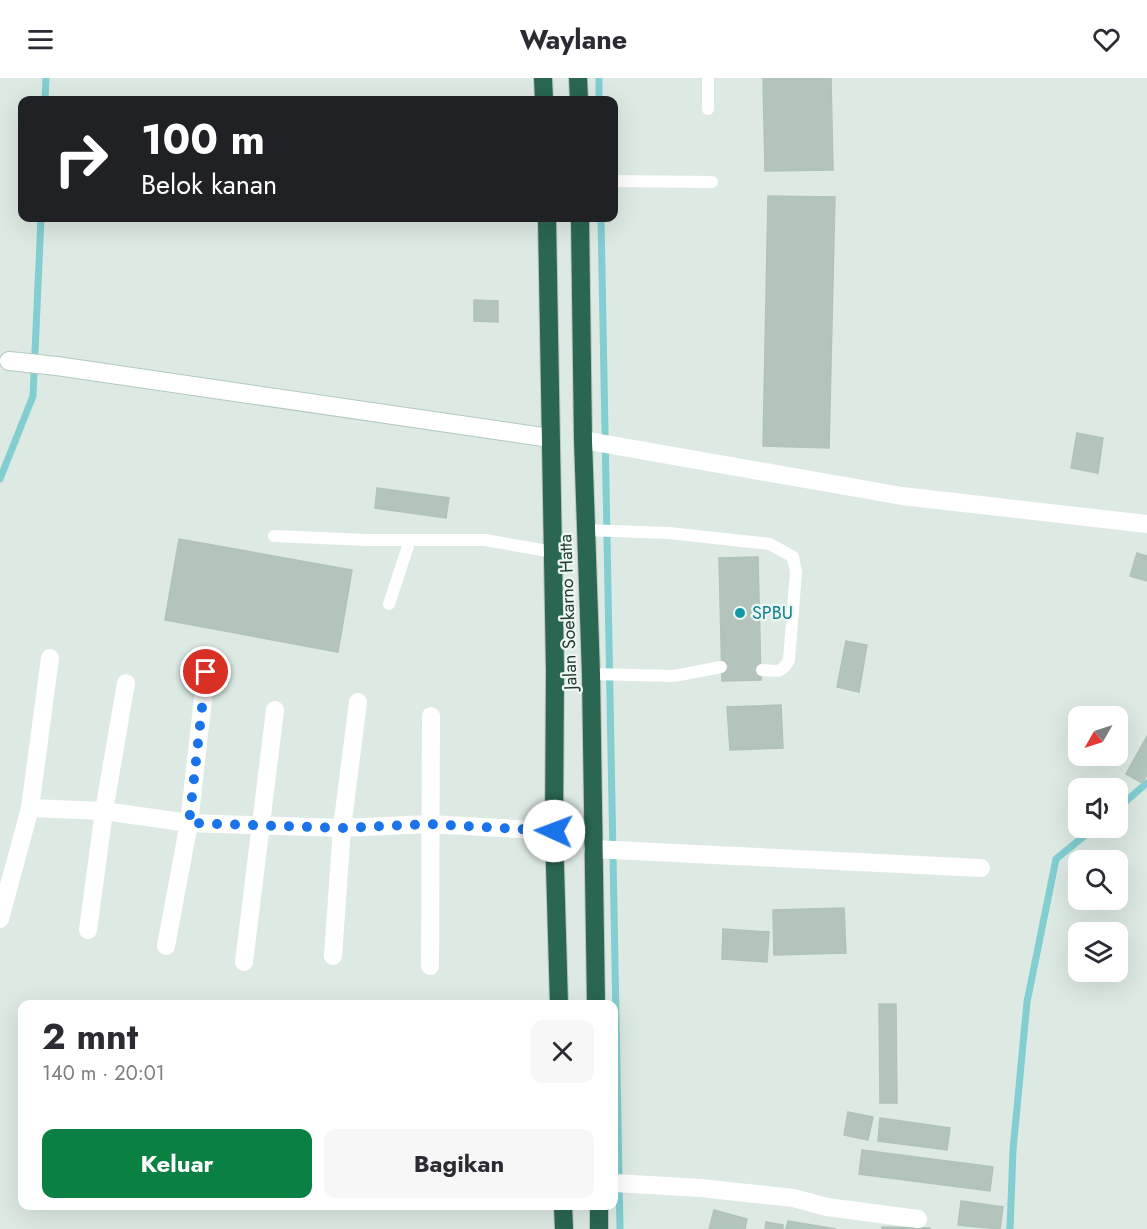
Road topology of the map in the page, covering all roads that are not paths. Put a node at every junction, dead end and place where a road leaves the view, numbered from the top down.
1 (543, 78) edge
2 (578, 78) edge
3 (708, 78) edge
4 (544, 96) edge
5 (579, 96) edge
6 (708, 109) dead end
7 (618, 182) edge
8 (712, 182) dead end
9 (547, 222) edge
10 (580, 222) edge
11 (5, 361) edge
12 (550, 438) junction
13 (589, 442) junction
14 (1147, 524) edge
15 (586, 530) junction
16 (273, 536) dead end
17 (410, 540) junction
18 (553, 552) junction
19 (388, 604) dead end
20 (50, 658) dead end
21 (721, 667) dead end
22 (762, 670) dead end
23 (206, 672) dead end
24 (591, 674) junction
25 (126, 683) dead end
26 (358, 702) dead end
27 (275, 710) dead end
28 (431, 716) dead end
29 (30, 808) junction
30 (104, 811) junction
31 (189, 823) junction
32 (261, 824) junction
33 (430, 824) junction
34 (342, 828) junction
35 (554, 831) junction
36 (599, 849) junction
37 (981, 868) dead end
38 (0, 918) edge
39 (88, 930) dead end
40 (166, 946) dead end
41 (333, 956) dead end
42 (244, 962) dead end
43 (430, 966) dead end
44 (559, 1000) edge
45 (596, 1000) edge
46 (618, 1183) edge
47 (563, 1210) edge
48 (599, 1210) edge
49 (918, 1218) dead end
50 (564, 1229) edge
51 (600, 1229) edge

1 - 4 highway
2 - 5 highway
3 - 6 lane
7 - 8 lane
9 - 12 highway, Jalan Soekarno Hatta
10 - 13 highway, Jalan Soekarno Hatta
11 - 12 street
12 - 18 highway, Jalan Soekarno Hatta
13 - 14 street
13 - 15 highway, Jalan Soekarno Hatta
15 - 22 lane
15 - 24 highway, Jalan Soekarno Hatta
16 - 17 lane
17 - 18 lane
17 - 19 lane
18 - 35 highway, Jalan Soekarno Hatta
20 - 29 street
21 - 24 lane
23 - 31 street
24 - 36 highway, Jalan Soekarno Hatta
25 - 30 street
26 - 34 street
27 - 32 street
28 - 33 street
29 - 30 street
29 - 38 street
30 - 31 street
30 - 39 street
31 - 32 street
31 - 40 street
32 - 34 street
32 - 42 street
33 - 34 street
33 - 35 street
33 - 43 street
34 - 41 street
35 - 44 highway, Jalan Soekarno Hatta
36 - 37 street
36 - 45 highway, Jalan Soekarno Hatta
46 - 49 street
47 - 50 highway
48 - 51 highway

